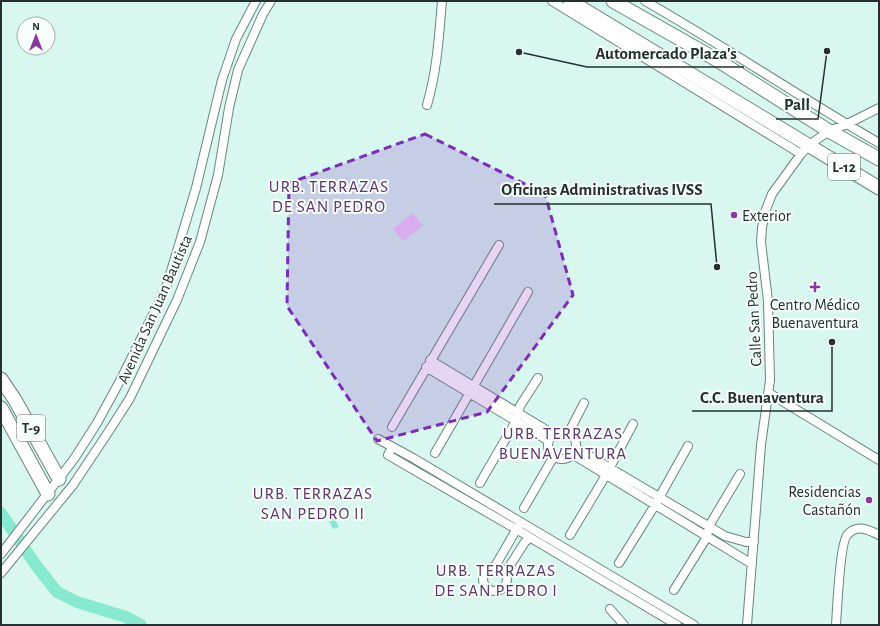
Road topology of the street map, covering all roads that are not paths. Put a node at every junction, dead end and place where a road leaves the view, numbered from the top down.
1 (256, 1) edge
2 (271, 1) edge
3 (442, 1) edge
4 (552, 1) edge
5 (570, 1) edge
6 (613, 1) edge
7 (645, 1) edge
8 (426, 105) dead end
9 (879, 108) edge
10 (847, 124) junction
11 (829, 131) junction
12 (779, 139) joint
13 (879, 143) edge
14 (805, 149) junction
15 (879, 159) edge
16 (879, 188) edge
17 (499, 245) dead end
18 (528, 292) dead end
19 (428, 364) junction
20 (538, 378) dead end
21 (1, 379) edge
22 (472, 390) junction
23 (769, 393) junction
24 (584, 403) dead end
25 (1, 408) edge
26 (517, 417) junction
27 (633, 424) dead end
28 (392, 427) dead end
29 (568, 432) junction
30 (551, 438) junction
31 (378, 439) dead end
32 (688, 446) dead end
33 (392, 447) junction
34 (574, 451) junction
35 (435, 453) dead end
36 (554, 456) junction
37 (401, 457) junction
38 (879, 460) edge
39 (607, 471) junction
40 (740, 474) dead end
41 (59, 478) junction
42 (480, 482) dead end
43 (48, 494) junction
44 (64, 496) junction
45 (659, 497) junction
46 (655, 505) junction
47 (524, 508) dead end
48 (709, 526) junction
49 (519, 528) junction
50 (570, 534) dead end
51 (879, 535) edge
52 (707, 537) junction
53 (530, 538) junction
54 (754, 542) junction
55 (1, 554) edge
56 (619, 563) dead end
57 (752, 564) junction
58 (495, 568) junction
59 (4, 570) edge
60 (505, 573) junction
61 (674, 590) dead end
62 (610, 609) dead end
63 (624, 625) edge
64 (677, 625) edge
65 (693, 625) edge
66 (747, 625) edge
67 (836, 625) edge

1 - 41 street, Avenida San Juan Bautista
2 - 44 street, Avenida San Juan Bautista
3 - 8 street
4 - 12 street
5 - 14 highway, L-12
6 - 11 highway, L-12
7 - 10 street, L-12
9 - 10 street, Calle San Pedro
10 - 11 street, Calle San Pedro
10 - 13 street, L-12
11 - 14 street, Calle San Pedro
11 - 15 highway, L-12
12 - 14 highway
14 - 16 highway, L-12
14 - 23 street, Calle San Pedro
17 - 19 street
18 - 22 street
19 - 22 street
19 - 28 street
20 - 26 street
21 - 41 highway, T-9
22 - 26 street
22 - 35 street
23 - 38 street
23 - 54 street, Calle San Pedro
24 - 29 street
25 - 43 highway, T-9
26 - 30 street
26 - 42 street
27 - 39 street
29 - 30 street
29 - 34 street
30 - 36 street
31 - 33 street
32 - 45 street
33 - 37 street
33 - 37 street
34 - 36 street
34 - 39 street
36 - 47 street
37 - 49 street
39 - 45 street
39 - 46 street
39 - 50 street
40 - 48 street
41 - 43 street, Avenida San Juan Bautista
41 - 44 street, T-9
43 - 44 street
43 - 55 street, Avenida San Juan Bautista
44 - 59 street, Avenida San Juan Bautista
45 - 46 street
45 - 48 street
46 - 52 street
46 - 56 street
48 - 52 street
48 - 54 street
49 - 53 street
49 - 58 street
49 - 65 street
51 - 67 street
52 - 57 street
52 - 61 street
53 - 60 street
53 - 64 street
54 - 57 street, Calle San Pedro
57 - 66 street, Calle San Pedro
58 - 60 street
58 - 60 street
62 - 63 street

